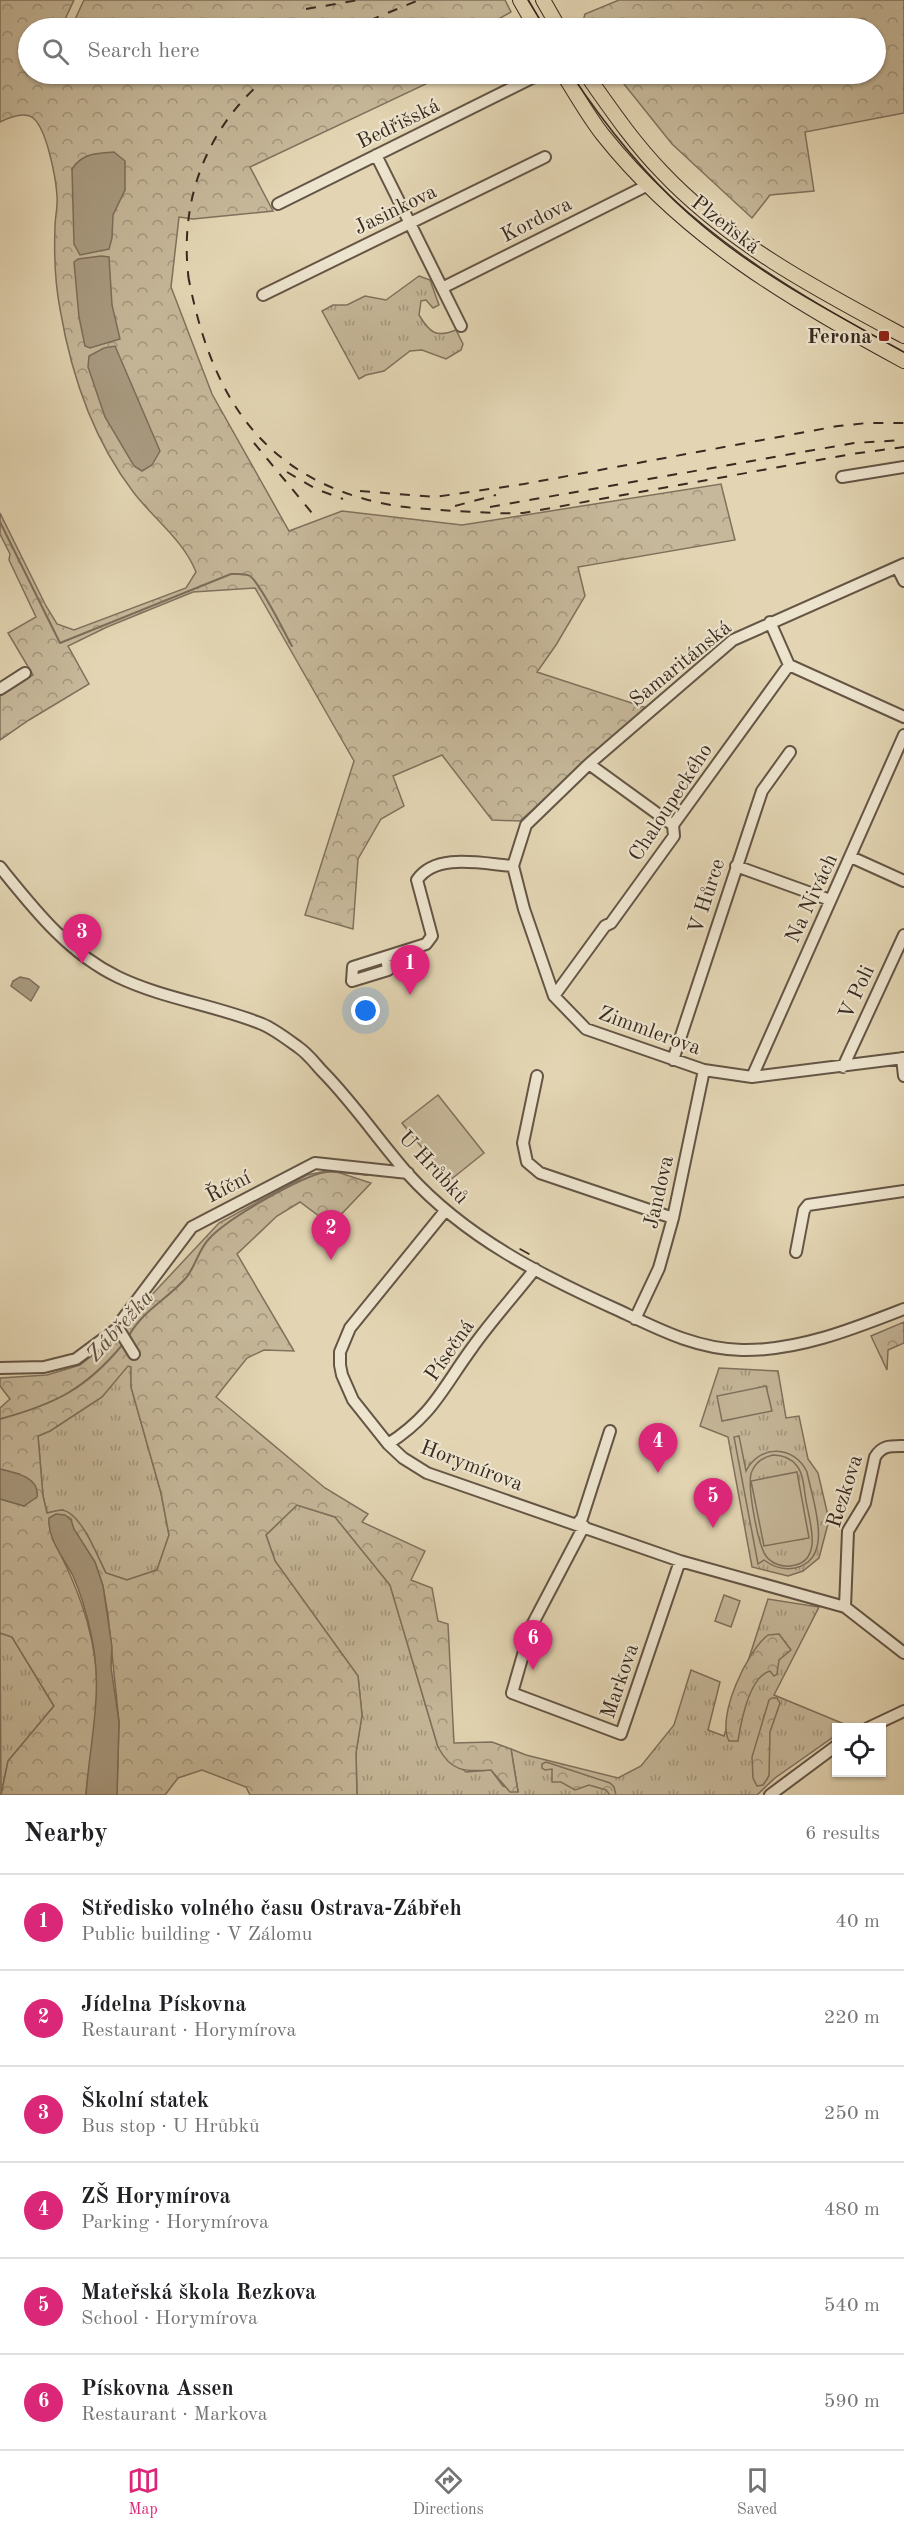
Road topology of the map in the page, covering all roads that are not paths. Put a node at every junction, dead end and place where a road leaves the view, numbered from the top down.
1 (520, 0) edge
2 (543, 0) edge
3 (530, 18) edge
4 (553, 18) edge
5 (520, 84) edge
6 (569, 84) edge
7 (593, 84) edge
8 (376, 155) junction
9 (544, 157) dead end
10 (648, 184) junction
11 (278, 204) dead end
12 (411, 223) junction
13 (442, 288) junction
14 (263, 295) dead end
15 (461, 326) dead end
16 (904, 336) edge
17 (904, 361) edge
18 (904, 467) edge
19 (842, 477) dead end
20 (901, 565) edge
21 (904, 581) edge
22 (770, 622) junction
23 (789, 664) junction
24 (25, 673) dead end
25 (0, 689) edge
26 (904, 717) edge
27 (904, 735) edge
28 (790, 752) dead end
29 (589, 765) junction
30 (673, 825) junction
31 (851, 857) junction
32 (513, 866) junction
33 (736, 866) junction
34 (0, 867) edge
35 (904, 881) edge
36 (830, 900) junction
37 (904, 935) edge
38 (352, 967) dead end
39 (555, 996) junction
40 (903, 1058) edge
41 (673, 1060) junction
42 (843, 1066) junction
43 (704, 1070) junction
44 (537, 1076) dead end
45 (904, 1076) edge
46 (752, 1077) junction
47 (408, 1173) junction
48 (904, 1191) edge
49 (445, 1211) junction
50 (673, 1218) junction
51 (796, 1252) dead end
52 (535, 1269) junction
53 (904, 1309) edge
54 (635, 1319) junction
55 (119, 1330) junction
56 (134, 1354) dead end
57 (0, 1368) edge
58 (610, 1431) dead end
59 (388, 1444) junction
60 (904, 1446) edge
61 (581, 1525) junction
62 (680, 1561) junction
63 (845, 1607) junction
64 (904, 1653) edge
65 (904, 1713) edge
66 (879, 1723) edge
67 (832, 1750) edge
68 (770, 1795) edge

1 - 3 main road
2 - 4 main road
5 - 8 street, Bedřišská
6 - 10 main road, Plzeňská
7 - 16 main road, Plzeňská
8 - 11 street, Bedřišská
8 - 12 street
9 - 12 street, Jasinkova
10 - 13 street, Kordova
10 - 17 main road, Plzeňská
12 - 13 street
12 - 14 street, Jasinkova
13 - 15 street
18 - 19 street
20 - 21 street
20 - 22 street, Samaritánská
22 - 23 street
22 - 29 street, Samaritánská
23 - 26 street
23 - 30 street, Chaloupeckého
24 - 25 street
27 - 31 street, Na Nivách
28 - 33 street, V Hůrce
29 - 30 street
29 - 32 street
30 - 39 street, Chaloupeckého
31 - 35 street
31 - 36 street, Na Nivách
32 - 38 street
32 - 39 street, Zimmlerova
33 - 36 street
33 - 41 street, V Hůrce
34 - 47 street, U Hrůbků
36 - 46 street, Na Nivách
37 - 42 street, V Poli
39 - 41 street, Zimmlerova
40 - 42 street, Zimmlerova
40 - 45 street
41 - 43 street, Zimmlerova
42 - 46 street, Zimmlerova
43 - 46 street, Zimmlerova
43 - 50 street, Jandova
44 - 50 street
47 - 49 street, U Hrůbků
47 - 55 street, Říční
48 - 51 street
49 - 52 street, U Hrůbků
49 - 59 street, Horymírova
50 - 54 street, Jandova
52 - 54 street, U Hrůbků
52 - 59 street, Písečná
53 - 54 street, U Hrůbků
55 - 56 street
55 - 57 street, Říční
58 - 61 street
59 - 61 street, Horymírova
60 - 63 street, Rezkova
61 - 62 street, Horymírova
61 - 62 street, Markova
62 - 63 street, Horymírova
63 - 64 street, Horymírova
65 - 66 street
67 - 68 street

